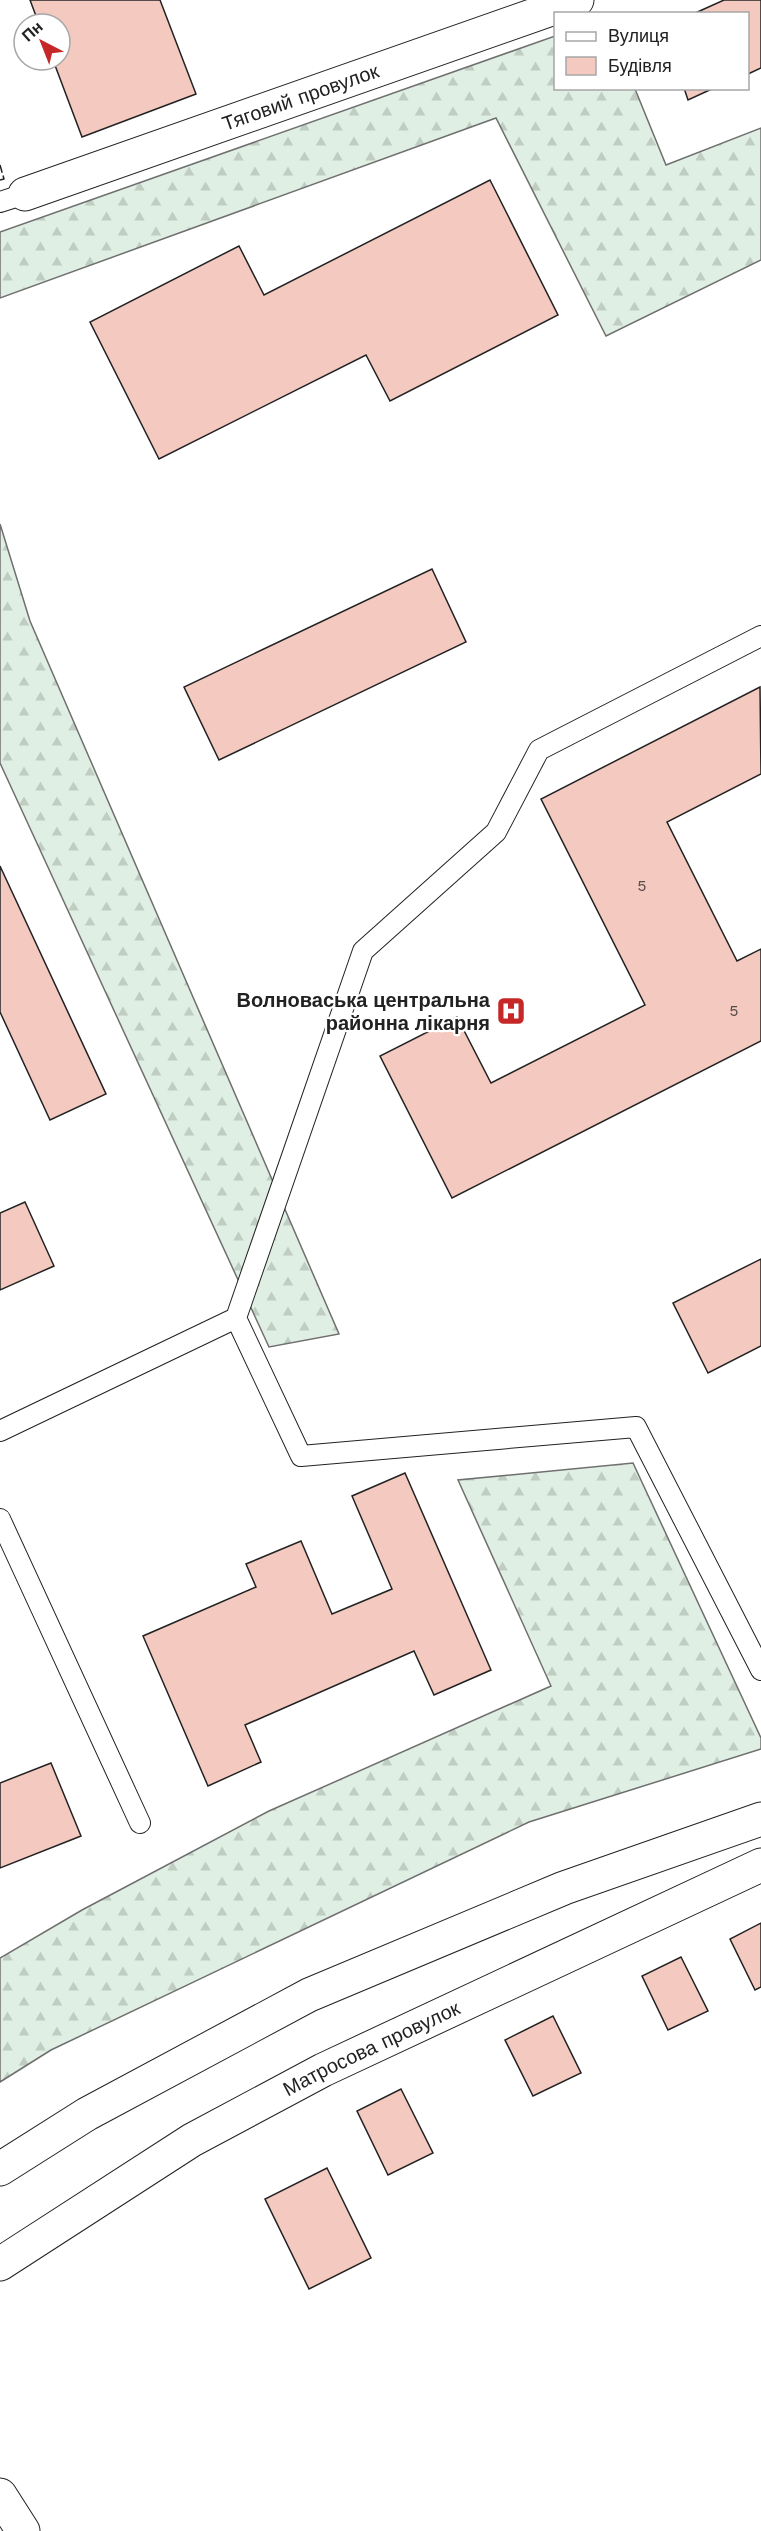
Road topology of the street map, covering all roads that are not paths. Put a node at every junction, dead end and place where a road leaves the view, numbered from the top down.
1 (577, 0) edge
2 (13, 198) edge
3 (761, 636) edge
4 (236, 1318) junction
5 (0, 1431) edge
6 (0, 1519) edge
7 (761, 1670) edge
8 (761, 1819) edge
9 (140, 1823) dead end
10 (761, 1865) edge
11 (0, 2169) edge
12 (0, 2264) edge
13 (0, 2495) edge
14 (23, 2531) edge

1 - 2 street, Тяговий провулок
3 - 4 lane
4 - 5 lane
4 - 7 lane
6 - 9 lane
8 - 11 street
10 - 12 street, Матросова провулок
13 - 14 street

